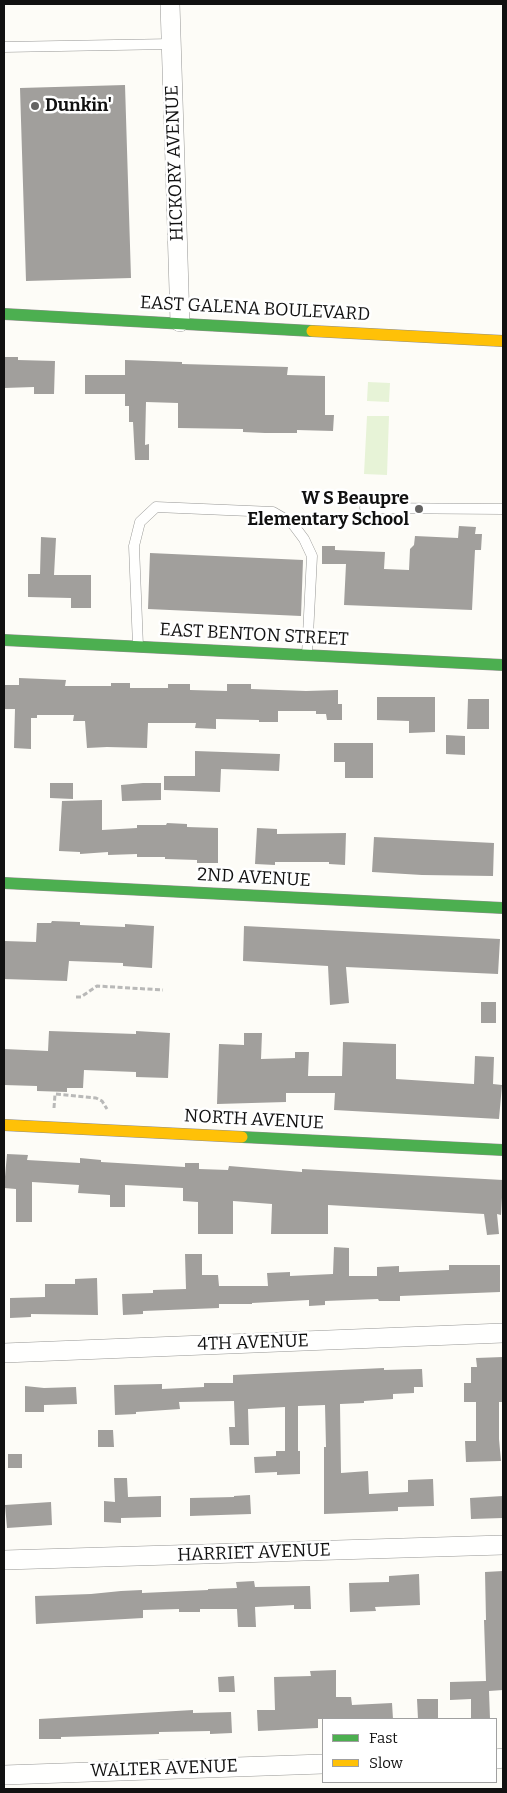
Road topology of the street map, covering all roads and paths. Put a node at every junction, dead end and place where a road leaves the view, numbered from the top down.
1 (170, 4) edge
2 (171, 44) junction
3 (4, 47) edge
4 (4, 314) edge
5 (180, 322) junction
6 (503, 340) edge
7 (365, 508) dead end
8 (503, 509) edge
9 (4, 640) edge
10 (138, 646) junction
11 (307, 655) junction
12 (503, 665) edge
13 (4, 883) edge
14 (503, 908) edge
15 (163, 990) dead end
16 (76, 997) dead end
17 (53, 1111) dead end
18 (109, 1114) dead end
19 (4, 1124) edge
20 (503, 1150) edge
21 (503, 1333) edge
22 (4, 1353) edge
23 (503, 1545) edge
24 (4, 1560) edge
25 (322, 1764) edge
26 (4, 1775) edge

1 - 2 street, HICKORY AVENUE
2 - 3 lane
2 - 5 street, HICKORY AVENUE
4 - 5 street, EAST GALENA BOULEVARD
5 - 6 street, EAST GALENA BOULEVARD
7 - 8 lane
9 - 10 street, EAST BENTON STREET
10 - 11 street, EAST BENTON STREET
10 - 11 lane
11 - 12 street, EAST BENTON STREET
13 - 14 street, 2ND AVENUE
15 - 16 path
17 - 18 path
19 - 20 street, NORTH AVENUE
21 - 22 street, 4TH AVENUE
23 - 24 street, HARRIET AVENUE
25 - 26 street, WALTER AVENUE

